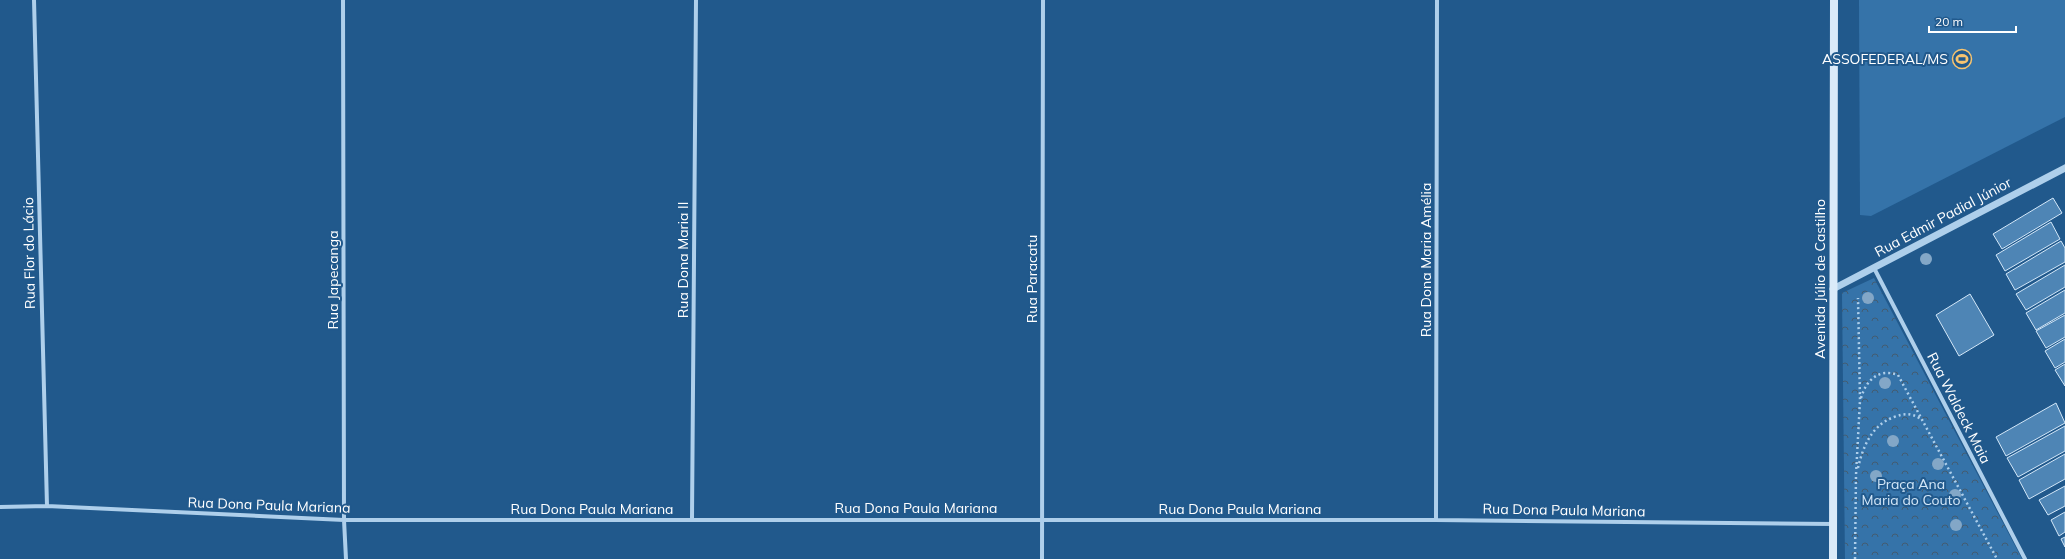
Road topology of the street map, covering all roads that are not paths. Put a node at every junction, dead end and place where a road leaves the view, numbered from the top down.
1 (34, 0) edge
2 (343, 0) edge
3 (696, 0) edge
4 (1043, 0) edge
5 (1437, 0) edge
6 (1834, 0) edge
7 (2065, 168) edge
8 (1874, 268) junction
9 (1833, 289) junction
10 (47, 506) junction
11 (0, 507) edge
12 (692, 519) junction
13 (1042, 519) junction
14 (344, 520) junction
15 (1436, 520) junction
16 (1833, 524) junction
17 (346, 559) edge
18 (1042, 559) edge
19 (1833, 559) edge
20 (2025, 559) edge

1 - 10 street, Rua Flor do Lácio
2 - 14 street, Rua Japecanga
3 - 12 street, Rua Dona Maria II
4 - 13 street, Rua Paracatu
5 - 15 street, Rua Dona Maria Amélia
6 - 9 main road, Avenida Júlio de Castilho
7 - 8 street, Rua Edmir Padial Júnior
8 - 9 street, Rua Edmir Padial Júnior
8 - 20 street, Rua Waldeck Maia
9 - 16 main road, Avenida Júlio de Castilho
10 - 11 street, Rua Dona Paula Mariana
10 - 14 street, Rua Dona Paula Mariana
12 - 13 street, Rua Dona Paula Mariana
12 - 14 street, Rua Dona Paula Mariana
13 - 15 street, Rua Dona Paula Mariana
13 - 18 street, Rua Paracatu
14 - 17 street, Rua Japecanga
15 - 16 street, Rua Dona Paula Mariana
16 - 19 main road, Avenida Júlio de Castilho

